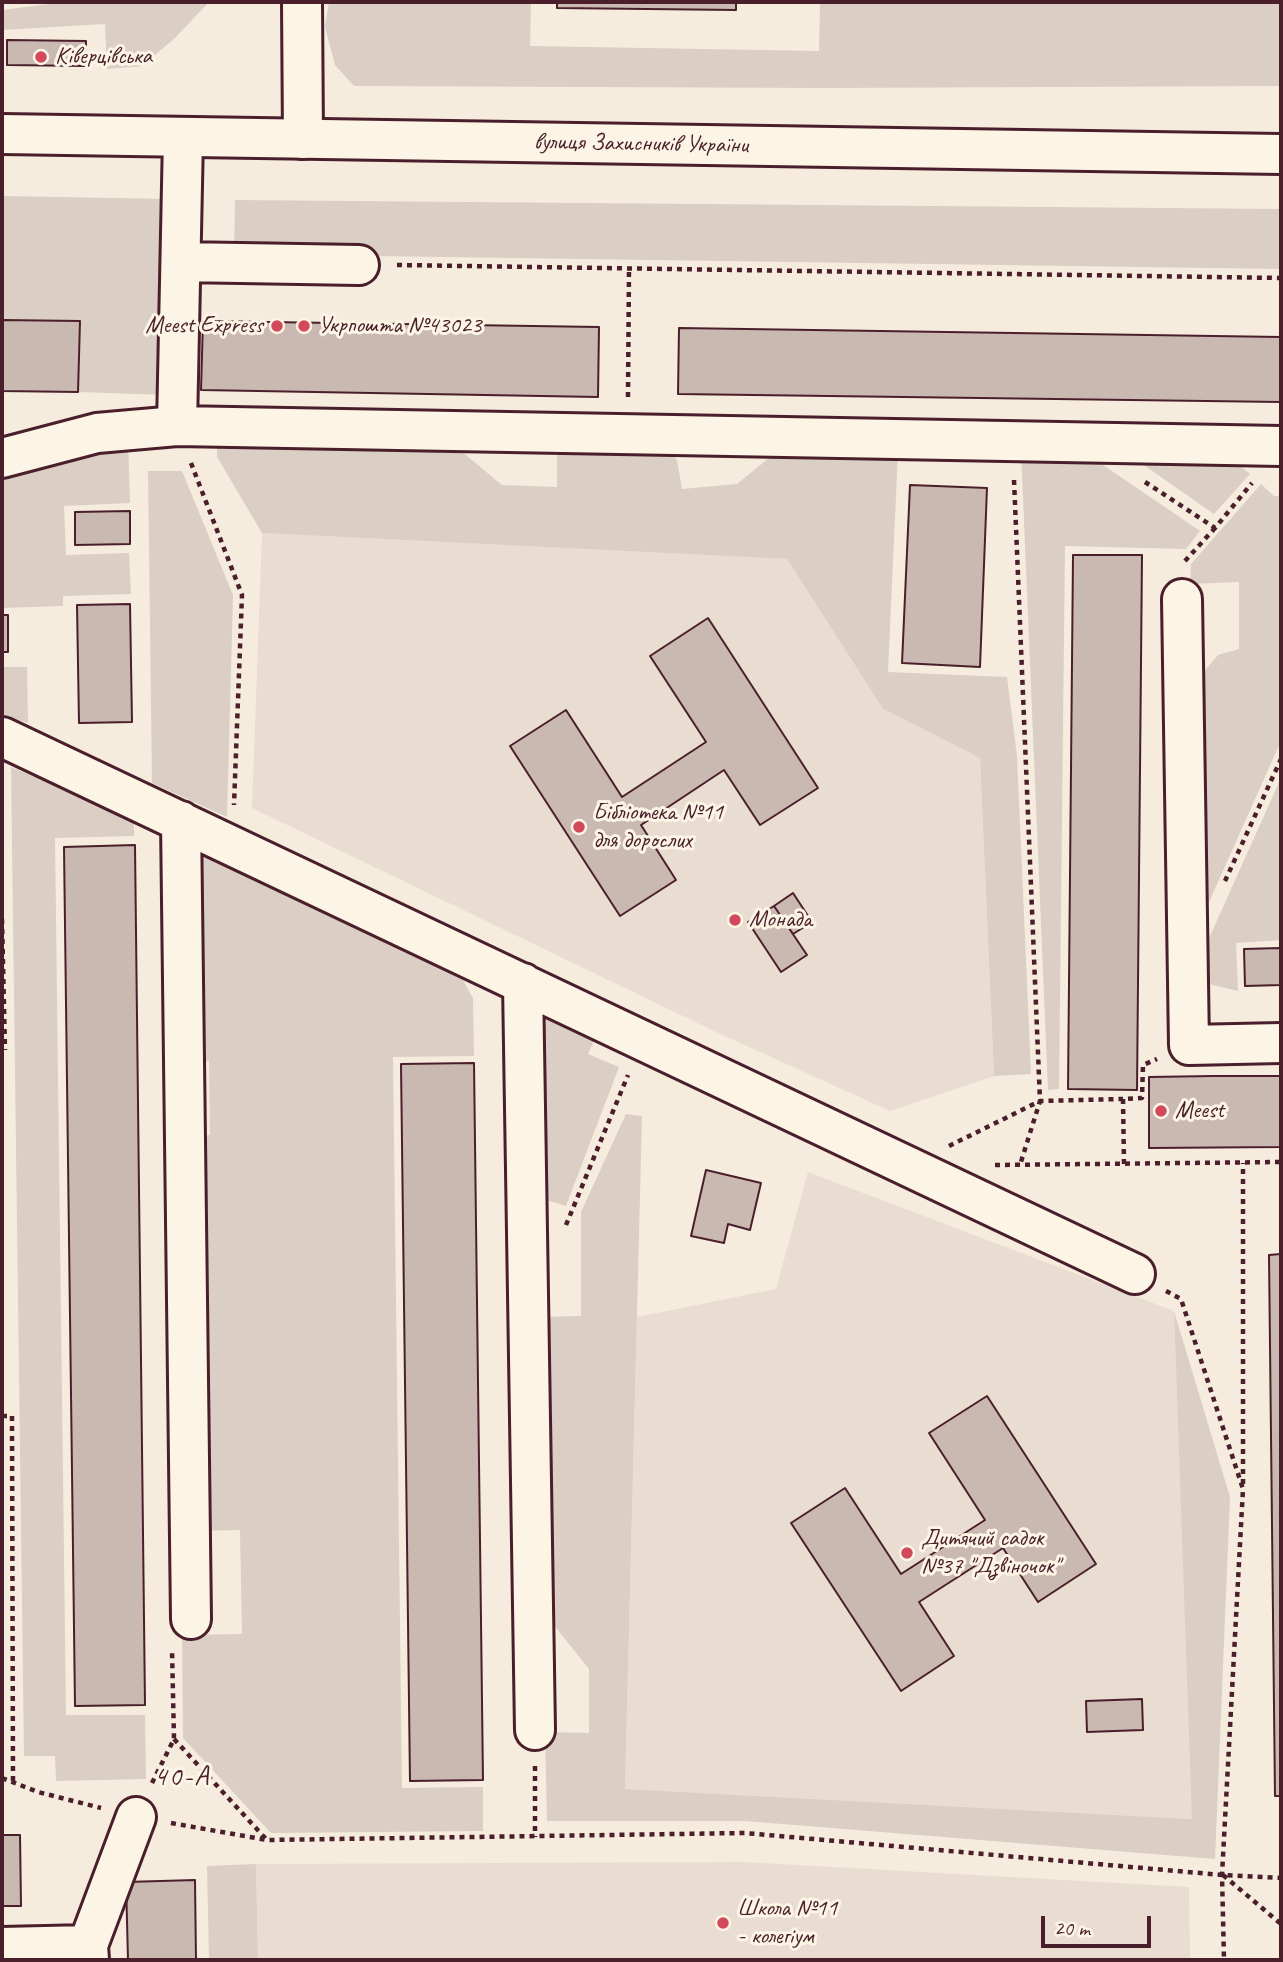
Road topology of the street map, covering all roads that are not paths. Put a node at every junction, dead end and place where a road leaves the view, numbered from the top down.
1 (302, 2) edge
2 (2, 134) edge
3 (183, 137) junction
4 (303, 139) junction
5 (1281, 153) edge
6 (181, 262) junction
7 (359, 265) road end
8 (177, 426) junction
9 (1273, 446) edge
10 (2, 458) edge
11 (1182, 599) dead end
12 (2, 737) edge
13 (181, 821) junction
14 (523, 983) junction
15 (1281, 1043) edge
16 (1135, 1274) road end
17 (191, 1619) road end
18 (535, 1730) road end
19 (136, 1817) road end
20 (2, 1947) edge
21 (88, 1953) edge

1 - 4 main road
2 - 3 main road, вулиця Захисників України
3 - 4 main road, вулиця Захисників України
3 - 6 main road
4 - 5 main road, вулиця Захисників України
6 - 7 main road
6 - 8 main road
8 - 9 main road
8 - 10 main road
11 - 15 main road
12 - 13 main road
13 - 14 main road
13 - 17 main road
14 - 16 main road
14 - 18 main road
19 - 21 main road
20 - 21 main road

